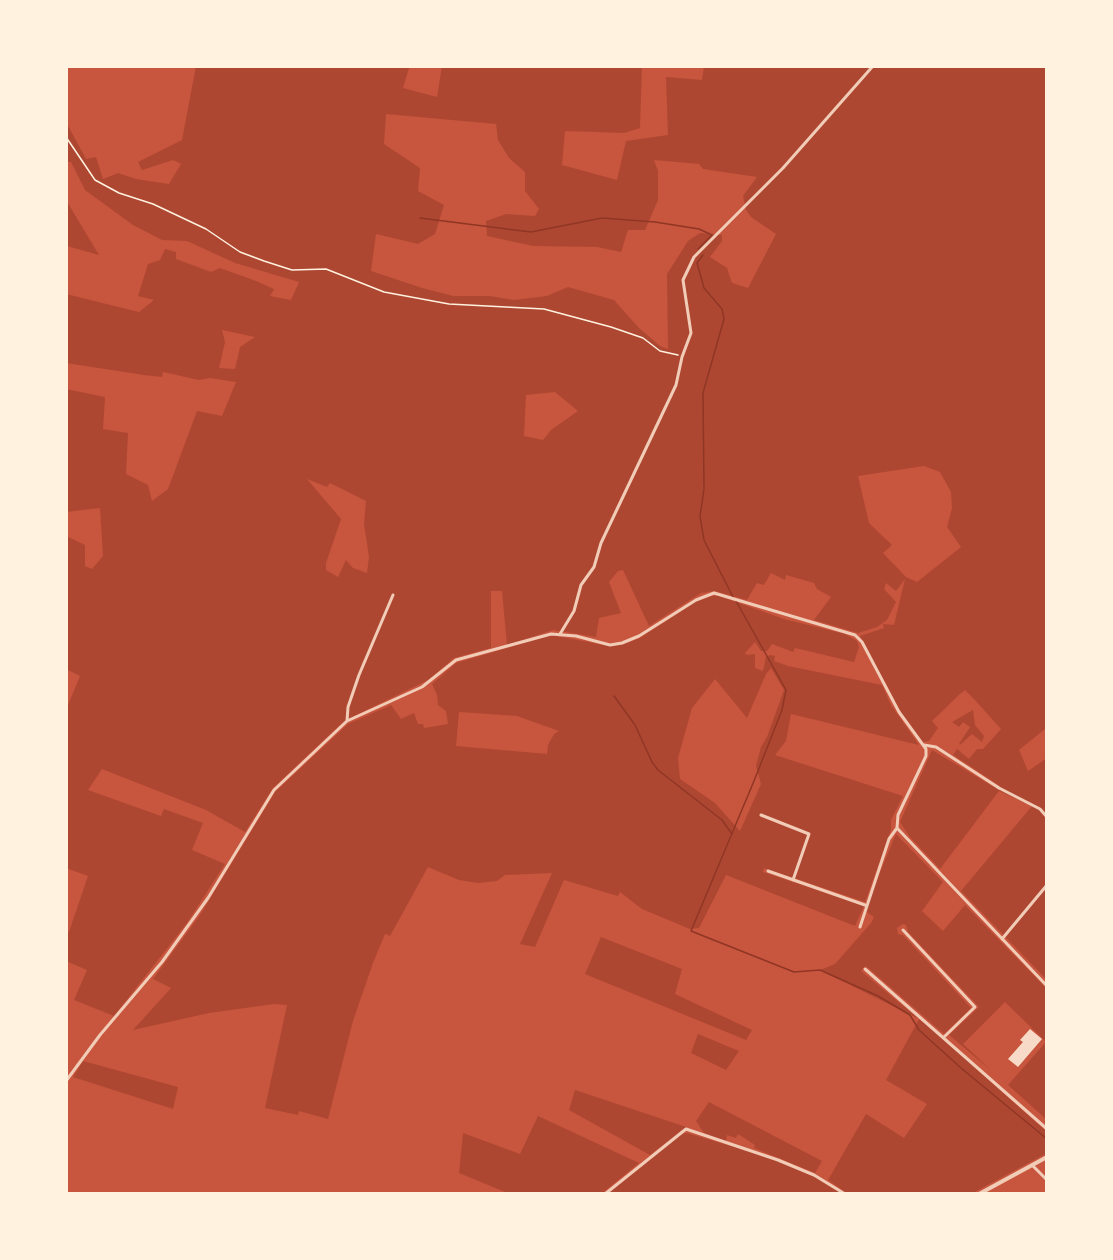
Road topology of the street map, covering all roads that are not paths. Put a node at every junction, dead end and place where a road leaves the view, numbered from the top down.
1 (873, 66) edge
2 (393, 595) dead end
3 (560, 634) junction
4 (347, 722) junction
5 (924, 745) junction
6 (761, 815) dead end
7 (1047, 817) edge
8 (897, 828) junction
9 (768, 871) dead end
10 (792, 880) junction
11 (1047, 885) edge
12 (866, 905) junction
13 (860, 927) dead end
14 (903, 930) dead end
15 (1001, 939) junction
16 (865, 969) dead end
17 (1047, 986) edge
18 (944, 1037) junction
19 (66, 1082) edge
20 (1047, 1129) edge
21 (1047, 1157) edge
22 (1031, 1164) junction
23 (1047, 1180) edge
24 (605, 1194) edge
25 (845, 1194) edge
26 (979, 1194) edge

1 - 3 street
2 - 4 street
3 - 4 street
3 - 5 street
4 - 19 street
5 - 7 street
5 - 8 street
6 - 10 street
8 - 12 street
8 - 15 street
9 - 10 street
10 - 12 street
11 - 15 street
12 - 13 street
14 - 18 street
15 - 17 street
16 - 18 street
18 - 20 street
21 - 22 street
22 - 23 street
22 - 26 street
24 - 25 street

